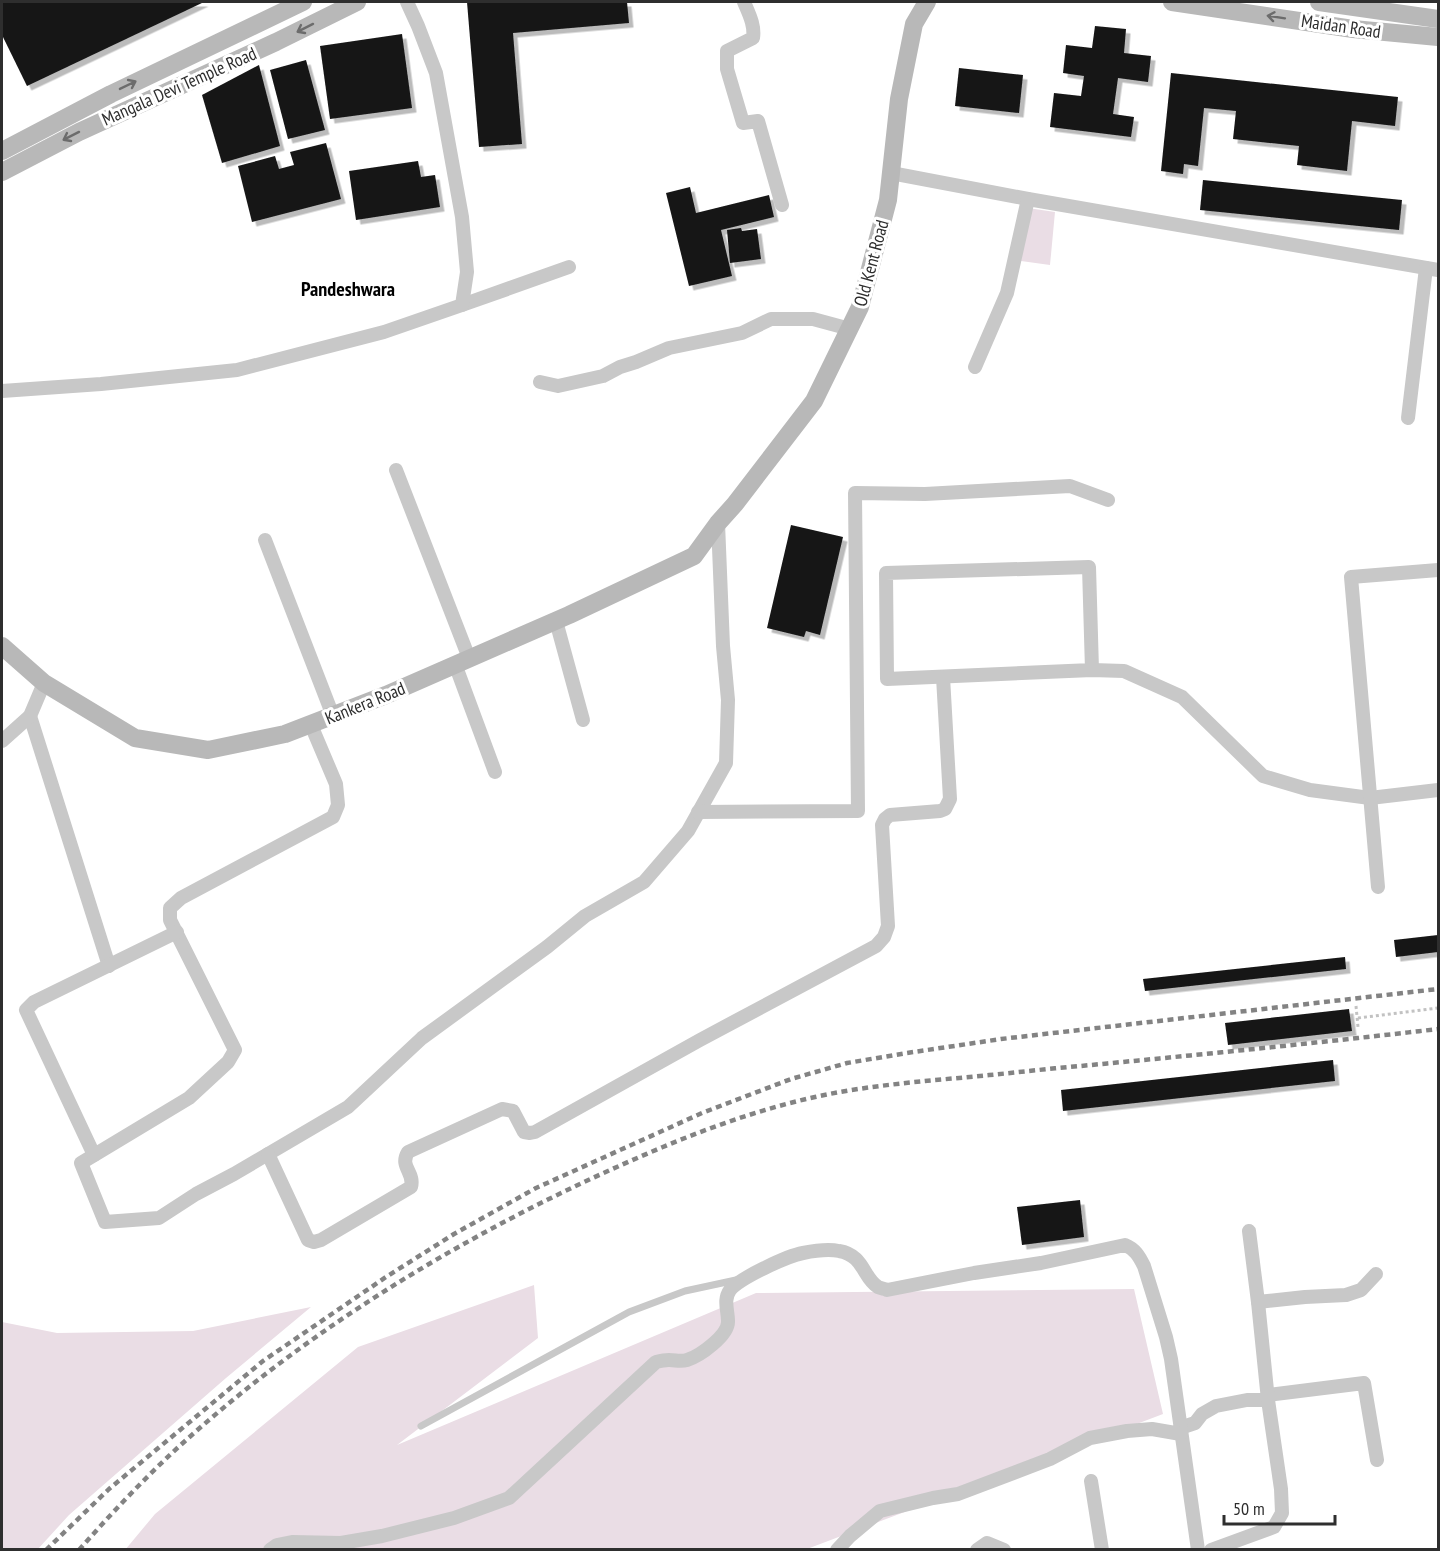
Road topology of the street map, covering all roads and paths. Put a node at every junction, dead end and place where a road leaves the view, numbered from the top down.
1 (303, 2) edge
2 (357, 2) edge
3 (407, 2) edge
4 (744, 2) edge
5 (927, 2) edge
6 (1173, 2) edge
7 (1319, 2) edge
8 (1438, 19) edge
9 (1438, 37) edge
10 (2, 151) edge
11 (2, 172) edge
12 (891, 173) junction
13 (1028, 199) junction
14 (782, 205) dead end
15 (568, 267) dead end
16 (1432, 269) edge
17 (462, 305) junction
18 (850, 329) junction
19 (975, 367) dead end
20 (540, 382) dead end
21 (2, 391) edge
22 (1408, 418) dead end
23 (396, 470) dead end
24 (1108, 500) dead end
25 (718, 523) junction
26 (265, 540) dead end
27 (1438, 570) edge
28 (556, 621) junction
29 (2, 646) edge
30 (462, 661) junction
31 (1092, 670) junction
32 (943, 677) junction
33 (44, 683) junction
34 (30, 716) junction
35 (333, 716) junction
36 (583, 720) dead end
37 (311, 725) junction
38 (2, 741) edge
39 (495, 772) dead end
40 (1438, 790) edge
41 (1370, 798) junction
42 (698, 812) junction
43 (1378, 887) dead end
44 (177, 932) junction
45 (110, 966) junction
46 (1356, 1006) dead end
47 (1438, 1008) edge
48 (1358, 1018) junction
49 (1359, 1027) dead end
50 (268, 1154) junction
51 (94, 1155) junction
52 (1249, 1232) dead end
53 (1376, 1274) dead end
54 (744, 1279) junction
55 (1258, 1302) junction
56 (1268, 1397) junction
57 (421, 1426) dead end
58 (1181, 1431) junction
59 (1377, 1460) dead end
60 (1091, 1480) dead end
61 (982, 1546) edge
62 (270, 1550) edge
63 (837, 1550) edge
64 (1004, 1550) edge
65 (1102, 1550) edge
66 (1198, 1550) edge
67 (1210, 1550) edge

10 -> 1 street, Mangala Devi Temple Road
2 -> 11 street, Mangala Devi Temple Road
3 - 17 street
4 - 14 street
5 - 12 street, Old Kent Road
9 -> 6 street, Maidan Road
7 - 8 street, Maidan Road
12 - 13 street
12 - 18 street, Old Kent Road
13 - 16 street
13 - 19 street
15 - 17 street
16 - 22 street
17 - 21 street
18 - 20 street
18 - 25 street, Old Kent Road
23 - 30 street
24 - 42 street
25 - 28 street, Kankera Road
25 - 42 street
26 - 35 street
27 - 41 street
28 - 30 street, Kankera Road
28 - 36 street
29 - 33 street, Kankera Road
30 - 35 street, Kankera Road
30 - 39 street
31 - 32 street
31 - 32 street
31 - 41 street
32 - 50 street
33 - 34 street
33 - 37 street, Kankera Road
34 - 38 street
34 - 45 street
35 - 37 street, Kankera Road
37 - 44 street
40 - 41 street
41 - 43 street
42 - 50 street
44 - 45 street
44 - 51 street
45 - 51 street
46 - 48 path
47 - 48 path
48 - 49 path
50 - 51 street
52 - 55 street
53 - 55 street
54 - 57 lane
54 - 58 street
54 - 62 street
55 - 56 street
56 - 58 street
56 - 59 street
56 - 67 street
58 - 63 street
58 - 66 street
60 - 65 street
61 - 64 street

